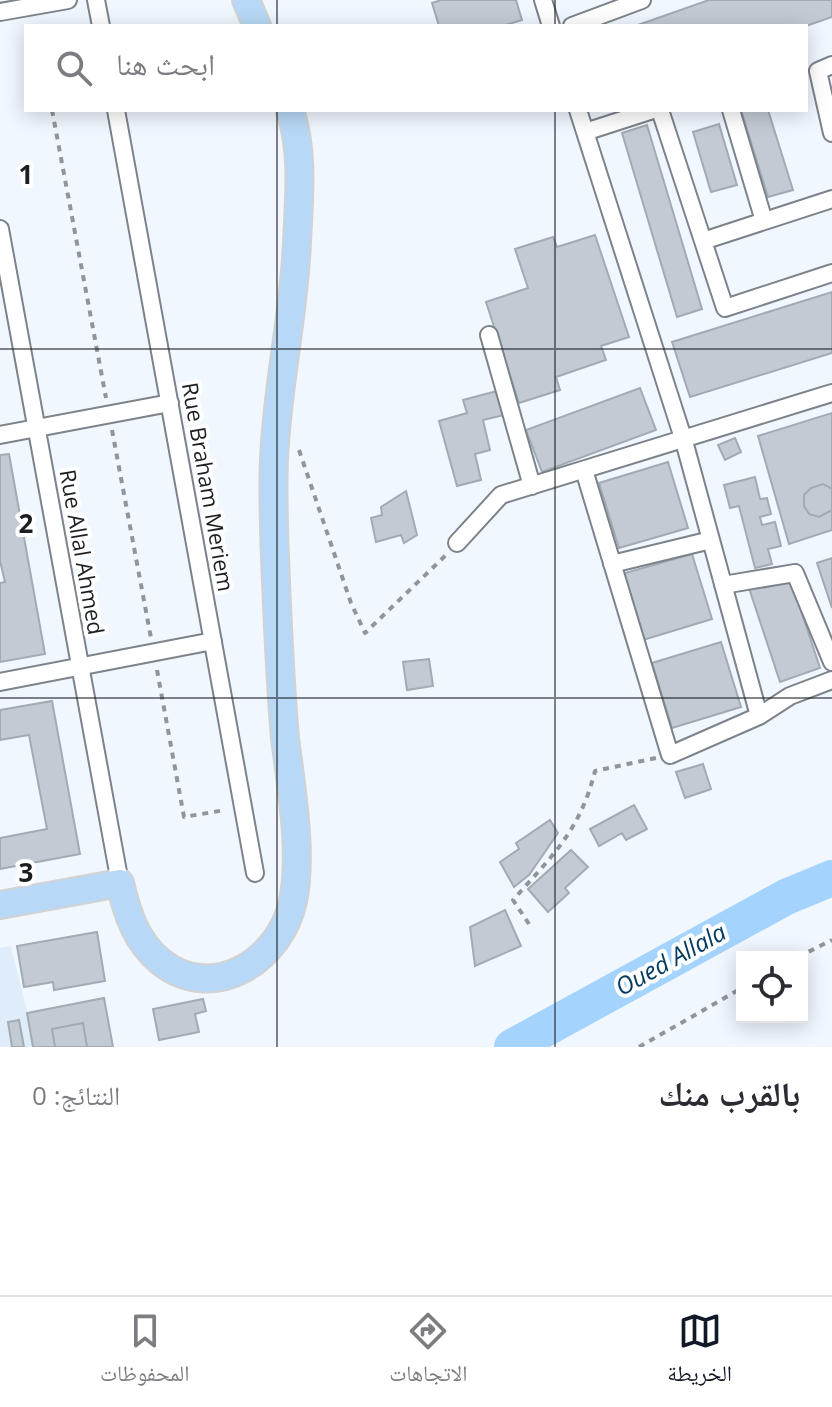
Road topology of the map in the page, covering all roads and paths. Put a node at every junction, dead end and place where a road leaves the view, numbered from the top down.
1 (68, 0) edge
2 (96, 0) edge
3 (246, 0) edge
4 (543, 0) edge
5 (642, 0) edge
6 (0, 12) edge
7 (101, 24) edge
8 (256, 24) edge
9 (550, 24) edge
10 (577, 24) edge
11 (832, 65) edge
12 (52, 112) edge
13 (116, 112) edge
14 (290, 112) edge
15 (579, 112) edge
16 (647, 112) edge
17 (661, 112) edge
18 (732, 112) edge
19 (585, 132) junction
20 (832, 133) edge
21 (832, 199) edge
22 (764, 221) junction
23 (0, 229) edge
24 (703, 241) junction
25 (832, 273) edge
26 (18, 324) junction
27 (0, 328) edge
28 (489, 335) dead end
29 (832, 393) edge
30 (170, 403) junction
31 (109, 414) junction
32 (37, 428) junction
33 (0, 435) edge
34 (296, 441) dead end
35 (684, 441) junction
36 (584, 470) junction
37 (532, 486) junction
38 (711, 540) junction
39 (457, 543) joint
40 (612, 564) junction
41 (723, 585) junction
42 (213, 641) junction
43 (154, 653) junction
44 (832, 662) edge
45 (80, 667) junction
46 (832, 680) edge
47 (0, 682) edge
48 (759, 716) junction
49 (670, 755) junction
50 (243, 807) junction
51 (255, 873) dead end
52 (120, 883) junction
53 (0, 905) edge
54 (529, 924) dead end
55 (832, 940) edge
56 (808, 952) edge
57 (736, 991) edge
58 (639, 1047) edge

1 - 6 street
2 - 7 street
3 - 8 main road
4 - 9 street
5 - 10 street
11 - 20 street
12 - 31 path
13 - 30 street, Rue Braham Meriem
14 - 52 main road
15 - 19 street
16 - 19 street
17 - 24 street
18 - 22 street
19 - 35 street
21 - 22 street
22 - 24 street
23 - 26 street, Rue Allal Ahmed
24 - 25 street
26 - 27 street
26 - 32 street, Rue Allal Ahmed
28 - 37 street
29 - 35 street
30 - 31 street
30 - 42 street, Rue Braham Meriem
31 - 32 street
31 - 43 path
32 - 33 street
32 - 45 street, Rue Allal Ahmed
34 - 39 path
35 - 36 street
35 - 38 street
36 - 37 street
36 - 40 street
37 - 39 street
38 - 40 street
38 - 41 street
40 - 49 street
41 - 44 street
41 - 48 street
42 - 43 street
42 - 50 street, Rue Braham Meriem
43 - 45 street
43 - 50 path
45 - 47 street
45 - 52 street, Rue Allal Ahmed
46 - 48 street
48 - 49 street
49 - 54 path
50 - 51 street, Rue Braham Meriem
52 - 53 main road
55 - 56 path
57 - 58 path

